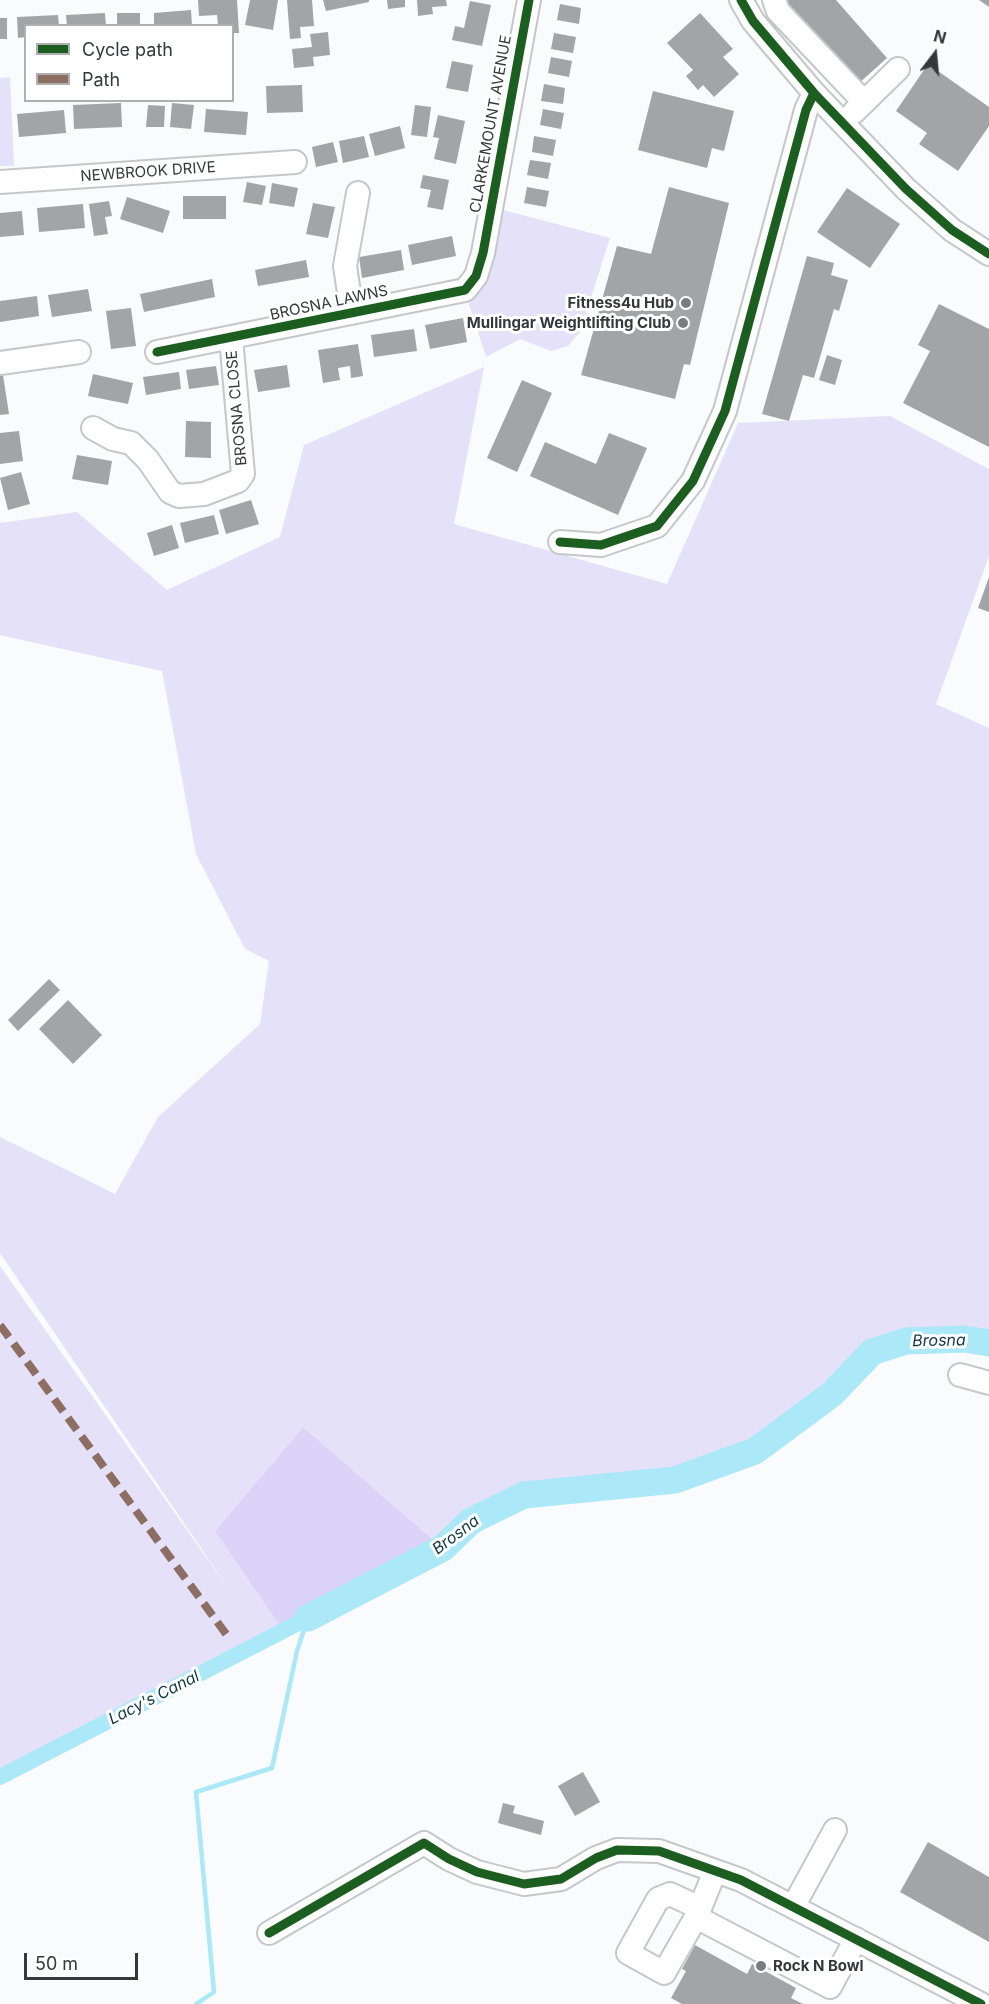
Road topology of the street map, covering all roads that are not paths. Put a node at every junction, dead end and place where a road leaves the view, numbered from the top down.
1 (529, 0) edge
2 (741, 0) edge
3 (774, 0) edge
4 (898, 69) dead end
5 (814, 93) junction
6 (864, 102) junction
7 (843, 123) junction
8 (295, 162) dead end
9 (0, 182) edge
10 (358, 193) dead end
11 (483, 253) joint
12 (989, 254) edge
13 (352, 313) junction
14 (231, 338) junction
15 (79, 352) dead end
16 (157, 352) dead end
17 (0, 363) edge
18 (93, 428) dead end
19 (560, 542) dead end
20 (960, 1375) dead end
21 (989, 1383) edge
22 (835, 1830) dead end
23 (715, 1871) junction
24 (793, 1907) junction
25 (269, 1933) dead end
26 (856, 1939) junction
27 (981, 2004) edge

1 - 11 street, CLARKEMOUNT AVENUE
2 - 5 street
3 - 6 street
4 - 6 street
5 - 7 street
5 - 19 street
6 - 7 street
7 - 12 street
8 - 9 street, NEWBROOK DRIVE
10 - 13 street
11 - 13 street, BROSNA LAWNS
13 - 14 street, BROSNA LAWNS
14 - 16 street, BROSNA LAWNS
14 - 18 street, BROSNA CLOSE
15 - 17 street
20 - 21 street
22 - 24 street
23 - 24 street
23 - 25 street
23 - 26 street
24 - 26 street
26 - 27 street

